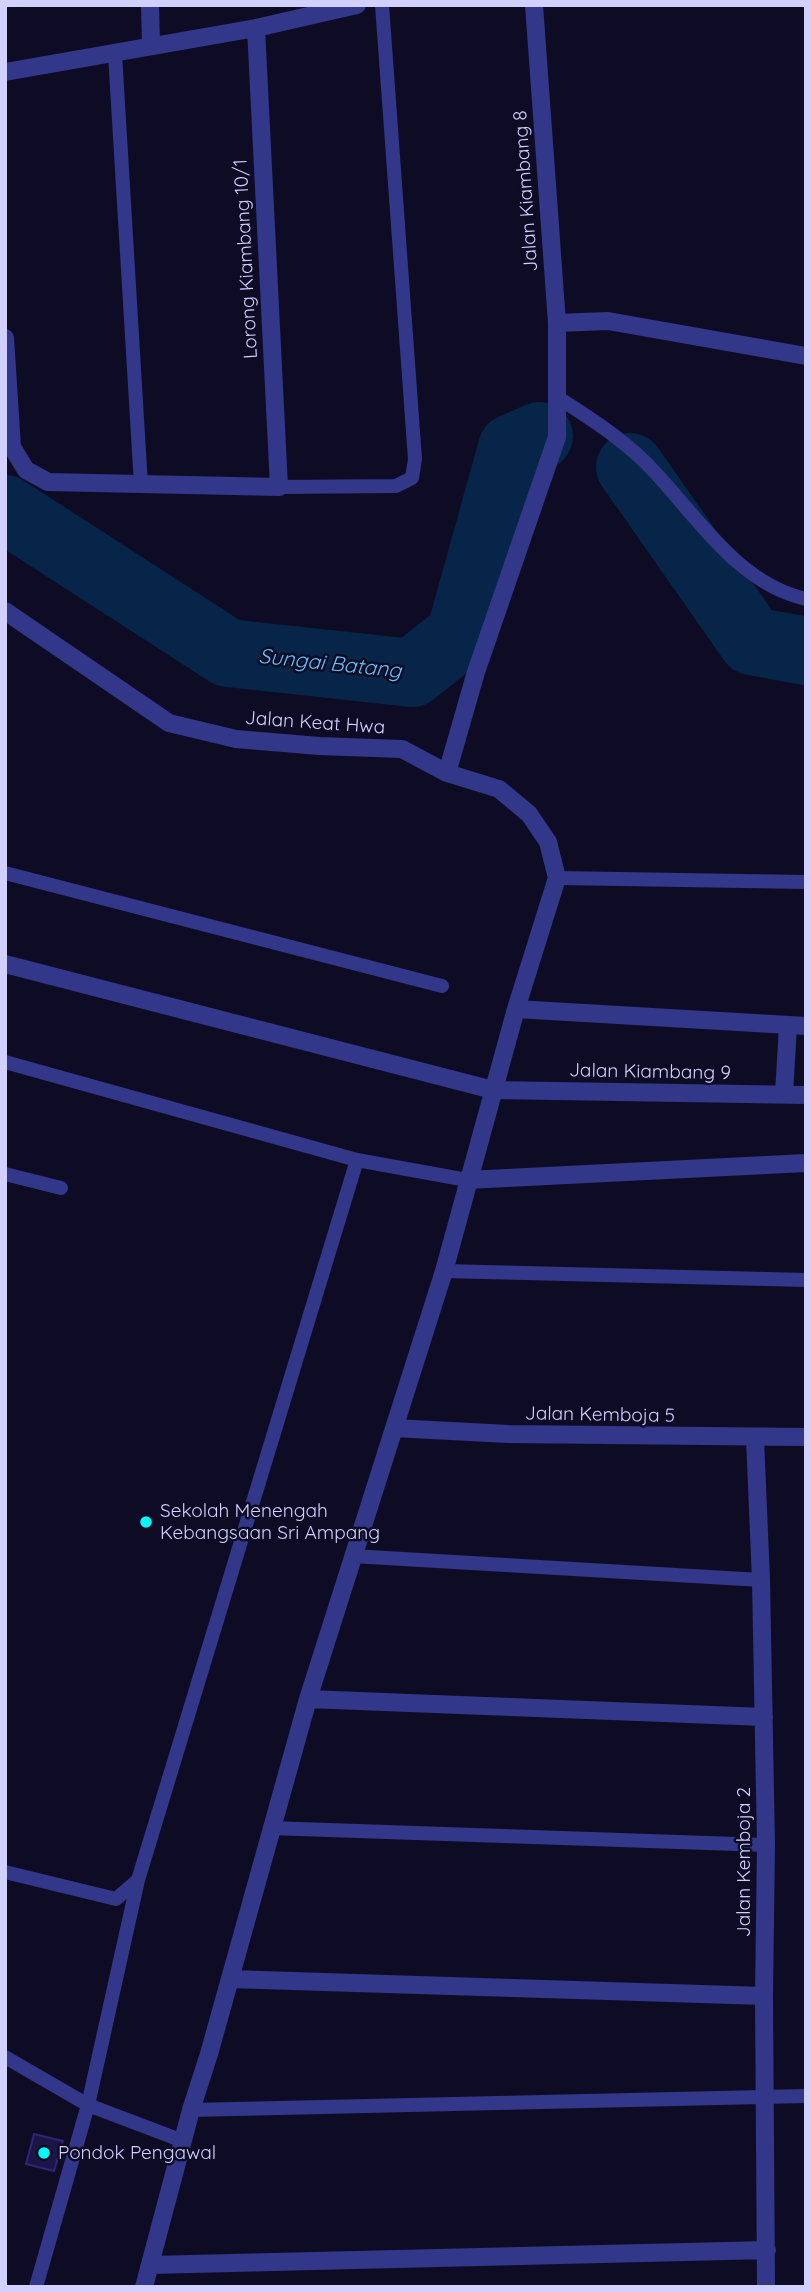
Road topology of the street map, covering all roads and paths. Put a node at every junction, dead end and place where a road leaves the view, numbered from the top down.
1 (150, 5) edge
2 (357, 5) edge
3 (382, 5) edge
4 (534, 5) edge
5 (315, 9) edge
6 (256, 28) junction
7 (150, 45) junction
8 (115, 54) junction
9 (5, 72) edge
10 (557, 323) junction
11 (5, 338) edge
12 (806, 356) edge
13 (557, 397) junction
14 (141, 485) junction
15 (279, 487) junction
16 (806, 599) edge
17 (5, 611) edge
18 (447, 773) junction
19 (5, 873) edge
20 (557, 878) junction
21 (806, 882) edge
22 (5, 964) edge
23 (442, 986) dead end
24 (516, 1009) junction
25 (797, 1026) edge
26 (5, 1062) edge
27 (493, 1090) junction
28 (784, 1094) junction
29 (806, 1095) edge
30 (357, 1160) junction
31 (806, 1163) edge
32 (5, 1174) edge
33 (467, 1180) junction
34 (61, 1188) dead end
35 (443, 1272) junction
36 (806, 1280) edge
37 (394, 1428) junction
38 (806, 1437) edge
39 (755, 1438) junction
40 (352, 1556) junction
41 (761, 1580) junction
42 (308, 1699) junction
43 (764, 1717) junction
44 (270, 1828) junction
45 (766, 1845) junction
46 (5, 1872) edge
47 (138, 1880) junction
48 (230, 1979) junction
49 (764, 1996) junction
50 (5, 2057) edge
51 (806, 2096) edge
52 (765, 2097) junction
53 (88, 2105) junction
54 (191, 2110) junction
55 (183, 2141) junction
56 (767, 2250) junction
57 (150, 2265) junction
58 (36, 2287) edge
59 (144, 2287) edge
60 (766, 2287) edge

1 - 7 street
2 - 5 street
3 - 15 lane
4 - 10 street, Jalan Kiambang 8
5 - 6 street
6 - 7 street
6 - 15 street, Lorong Kiambang 10/1
7 - 8 street
8 - 9 street
8 - 14 lane
10 - 12 street
10 - 13 street, Jalan Kiambang 8
11 - 14 street
13 - 16 lane
13 - 18 street
14 - 15 street
17 - 18 street, Jalan Keat Hwa
18 - 20 street, Jalan Keat Hwa
19 - 23 lane
20 - 21 lane
20 - 24 street
22 - 27 street, Jalan Kiambang 9
24 - 25 street
24 - 27 street
25 - 28 street
26 - 30 lane
27 - 28 street, Jalan Kiambang 9
27 - 33 street
28 - 29 street, Jalan Kiambang 9
30 - 33 lane
30 - 47 lane
31 - 33 street
32 - 34 lane
33 - 35 street
35 - 36 lane
35 - 37 street
37 - 39 street, Jalan Kemboja 5
37 - 40 street
38 - 39 street, Jalan Kemboja 5
39 - 41 street, Jalan Kemboja 2
40 - 41 lane
40 - 42 street
41 - 43 street, Jalan Kemboja 2
42 - 43 street
42 - 44 street
43 - 45 street, Jalan Kemboja 2
44 - 45 lane
44 - 48 street
45 - 49 street, Jalan Kemboja 2
46 - 47 lane
47 - 53 lane
48 - 49 street
48 - 54 street
49 - 52 street, Jalan Kemboja 2
50 - 53 lane
51 - 52 lane
52 - 54 lane
52 - 56 street, Jalan Kemboja 2
53 - 55 lane
53 - 58 lane
54 - 55 street
55 - 57 street
56 - 57 street
56 - 60 street, Jalan Kemboja 2
57 - 59 street

